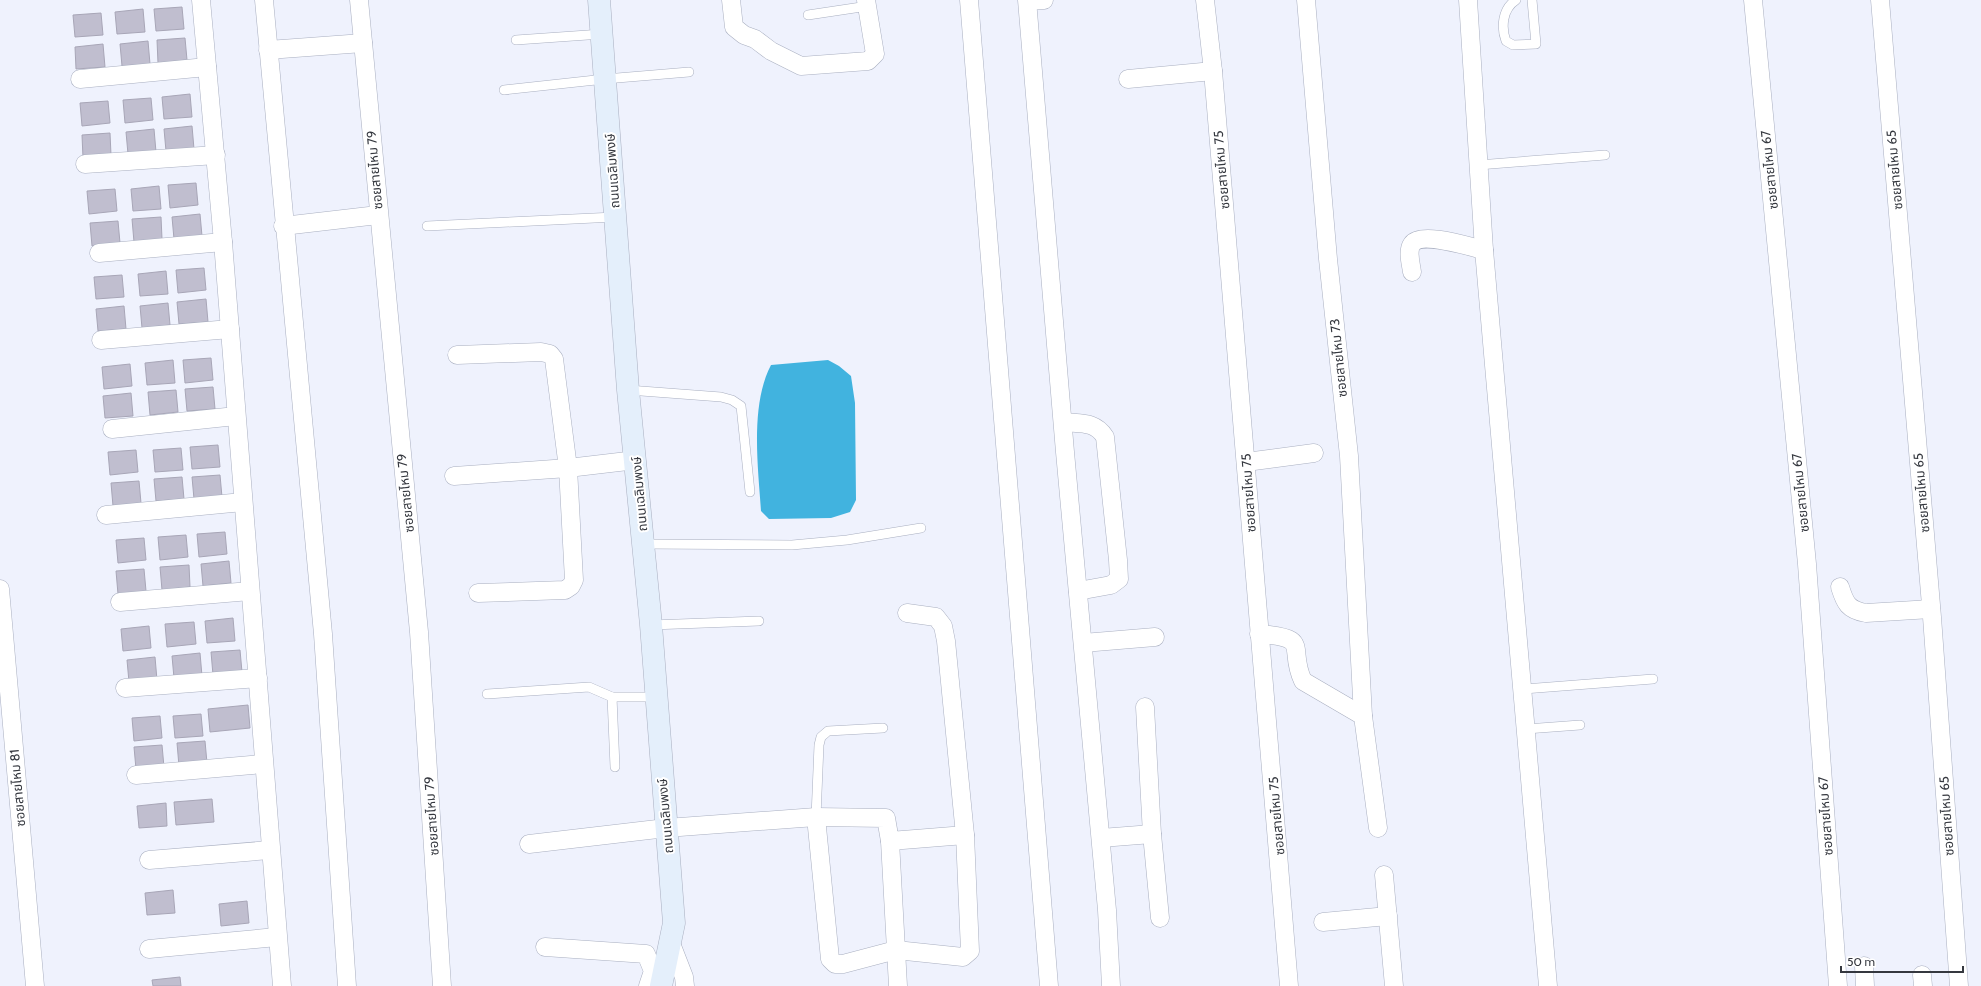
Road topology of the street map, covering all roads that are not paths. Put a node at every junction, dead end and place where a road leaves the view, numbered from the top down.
1 (201, 0) edge
2 (264, 0) edge
3 (359, 0) edge
4 (599, 0) edge
5 (731, 0) edge
6 (969, 0) edge
7 (1033, 0) edge
8 (1205, 0) edge
9 (1306, 0) edge
10 (1468, 0) edge
11 (1516, 0) edge
12 (1532, 0) edge
13 (1753, 0) edge
14 (1880, 0) edge
15 (867, 3) edge
16 (808, 14) dead end
17 (602, 34) junction
18 (516, 40) dead end
19 (363, 43) junction
20 (268, 50) junction
21 (207, 67) junction
22 (1213, 71) junction
23 (689, 72) dead end
24 (80, 78) dead end
25 (606, 79) junction
26 (1128, 79) dead end
27 (504, 90) dead end
28 (216, 155) junction
29 (1605, 155) dead end
30 (85, 164) dead end
31 (1478, 164) junction
32 (378, 215) junction
33 (615, 217) junction
34 (283, 226) junction
35 (427, 226) dead end
36 (223, 242) junction
37 (1484, 250) junction
38 (99, 254) dead end
39 (1412, 272) dead end
40 (230, 329) junction
41 (101, 340) dead end
42 (456, 355) dead end
43 (628, 390) junction
44 (236, 416) junction
45 (1063, 422) junction
46 (112, 428) dead end
47 (1314, 453) dead end
48 (636, 460) junction
49 (1246, 462) junction
50 (568, 468) junction
51 (454, 476) dead end
52 (750, 492) dead end
53 (243, 502) junction
54 (106, 515) dead end
55 (921, 528) dead end
56 (643, 544) junction
57 (1840, 587) dead end
58 (0, 589) edge
59 (250, 590) junction
60 (1078, 591) junction
61 (478, 593) dead end
62 (120, 602) dead end
63 (1931, 609) junction
64 (907, 613) dead end
65 (759, 621) dead end
66 (651, 625) junction
67 (1260, 634) junction
68 (1155, 637) dead end
69 (1083, 642) junction
70 (258, 678) junction
71 (1653, 680) dead end
72 (126, 688) dead end
73 (1523, 689) junction
74 (487, 694) dead end
75 (612, 697) junction
76 (655, 697) junction
77 (1145, 707) dead end
78 (1363, 716) junction
79 (1580, 725) dead end
80 (884, 728) dead end
81 (1526, 729) junction
82 (263, 764) junction
83 (615, 767) dead end
84 (136, 775) dead end
85 (816, 817) junction
86 (666, 828) junction
87 (1378, 828) dead end
88 (1152, 834) junction
89 (965, 835) junction
90 (1101, 838) junction
91 (890, 841) junction
92 (529, 844) dead end
93 (270, 850) junction
94 (149, 860) dead end
95 (1384, 875) dead end
96 (1388, 916) junction
97 (1160, 918) dead end
98 (1323, 922) dead end
99 (672, 932) junction
100 (277, 937) junction
101 (545, 947) dead end
102 (149, 949) dead end
103 (896, 950) junction
104 (1864, 966) dead end
105 (654, 981) edge
106 (35, 986) edge
107 (282, 986) edge
108 (346, 986) edge
109 (442, 986) edge
110 (684, 986) edge
111 (898, 986) edge
112 (1049, 986) edge
113 (1111, 986) edge
114 (1288, 986) edge
115 (1394, 986) edge
116 (1548, 986) edge
117 (1838, 986) edge
118 (1866, 986) edge
119 (1959, 986) edge

1 - 21 street
2 - 20 street
3 - 19 street, ซอยสายไหม 79
4 - 17 main road, ถนนเฉลิมพงษ์
5 - 15 street
6 - 112 street
7 - 45 street
8 - 22 street, ซอยสายไหม 75
9 - 78 street, ซอยสายไหม 73
10 - 31 street
11 - 12 lane
13 - 117 street, ซอยสายไหม 67
14 - 63 street, ซอยสายไหม 65
15 - 16 lane
17 - 18 lane
17 - 25 main road, ถนนเฉลิมพงษ์
19 - 20 street
19 - 32 street, ซอยสายไหม 79
20 - 34 street
21 - 24 street
21 - 28 street
22 - 26 street
22 - 49 street, ซอยสายไหม 75
23 - 25 lane
25 - 27 lane
25 - 33 main road, ถนนเฉลิมพงษ์
28 - 30 street
28 - 36 street
29 - 31 lane
31 - 37 street
32 - 34 street
32 - 109 street, ซอยสายไหม 79
33 - 35 lane
33 - 43 main road, ถนนเฉลิมพงษ์
34 - 108 street
36 - 38 street
36 - 40 street
37 - 39 street
37 - 73 street
40 - 41 street
40 - 44 street
42 - 50 street
43 - 48 main road, ถนนเฉลิมพงษ์
43 - 52 lane
44 - 46 street
44 - 53 street
45 - 60 street
45 - 60 street
47 - 49 street
48 - 50 street
48 - 56 main road, ถนนเฉลิมพงษ์
49 - 67 street, ซอยสายไหม 75
50 - 51 street
50 - 61 street
53 - 54 street
53 - 59 street
55 - 56 lane
56 - 66 main road, ถนนเฉลิมพงษ์
57 - 63 street
58 - 106 street, ซอยสายไหม 81
59 - 62 street
59 - 70 street
60 - 69 street
63 - 119 street, ซอยสายไหม 65
64 - 89 street
65 - 66 lane
66 - 76 main road, ถนนเฉลิมพงษ์
67 - 78 street
67 - 114 street, ซอยสายไหม 75
68 - 69 street
69 - 90 street
70 - 72 street
70 - 82 street
71 - 73 lane
73 - 81 street
74 - 75 lane
75 - 76 lane
75 - 83 lane
76 - 86 main road, ถนนเฉลิมพงษ์
77 - 88 street
78 - 87 street, ซอยสายไหม 73
79 - 81 lane
80 - 85 lane
81 - 116 street
82 - 84 street
82 - 93 street
85 - 86 street
85 - 91 street
85 - 103 street
86 - 92 street
86 - 99 main road, ถนนเฉลิมพงษ์
88 - 90 street
88 - 97 street
89 - 91 street
89 - 103 street
90 - 113 street
91 - 103 street
93 - 94 street
93 - 100 street
95 - 96 street
96 - 98 street
96 - 115 street
99 - 105 main road, ถนนเฉลิมพงษ์
99 - 110 street
100 - 102 street
100 - 107 street
101 - 105 street
103 - 111 street
104 - 118 street

